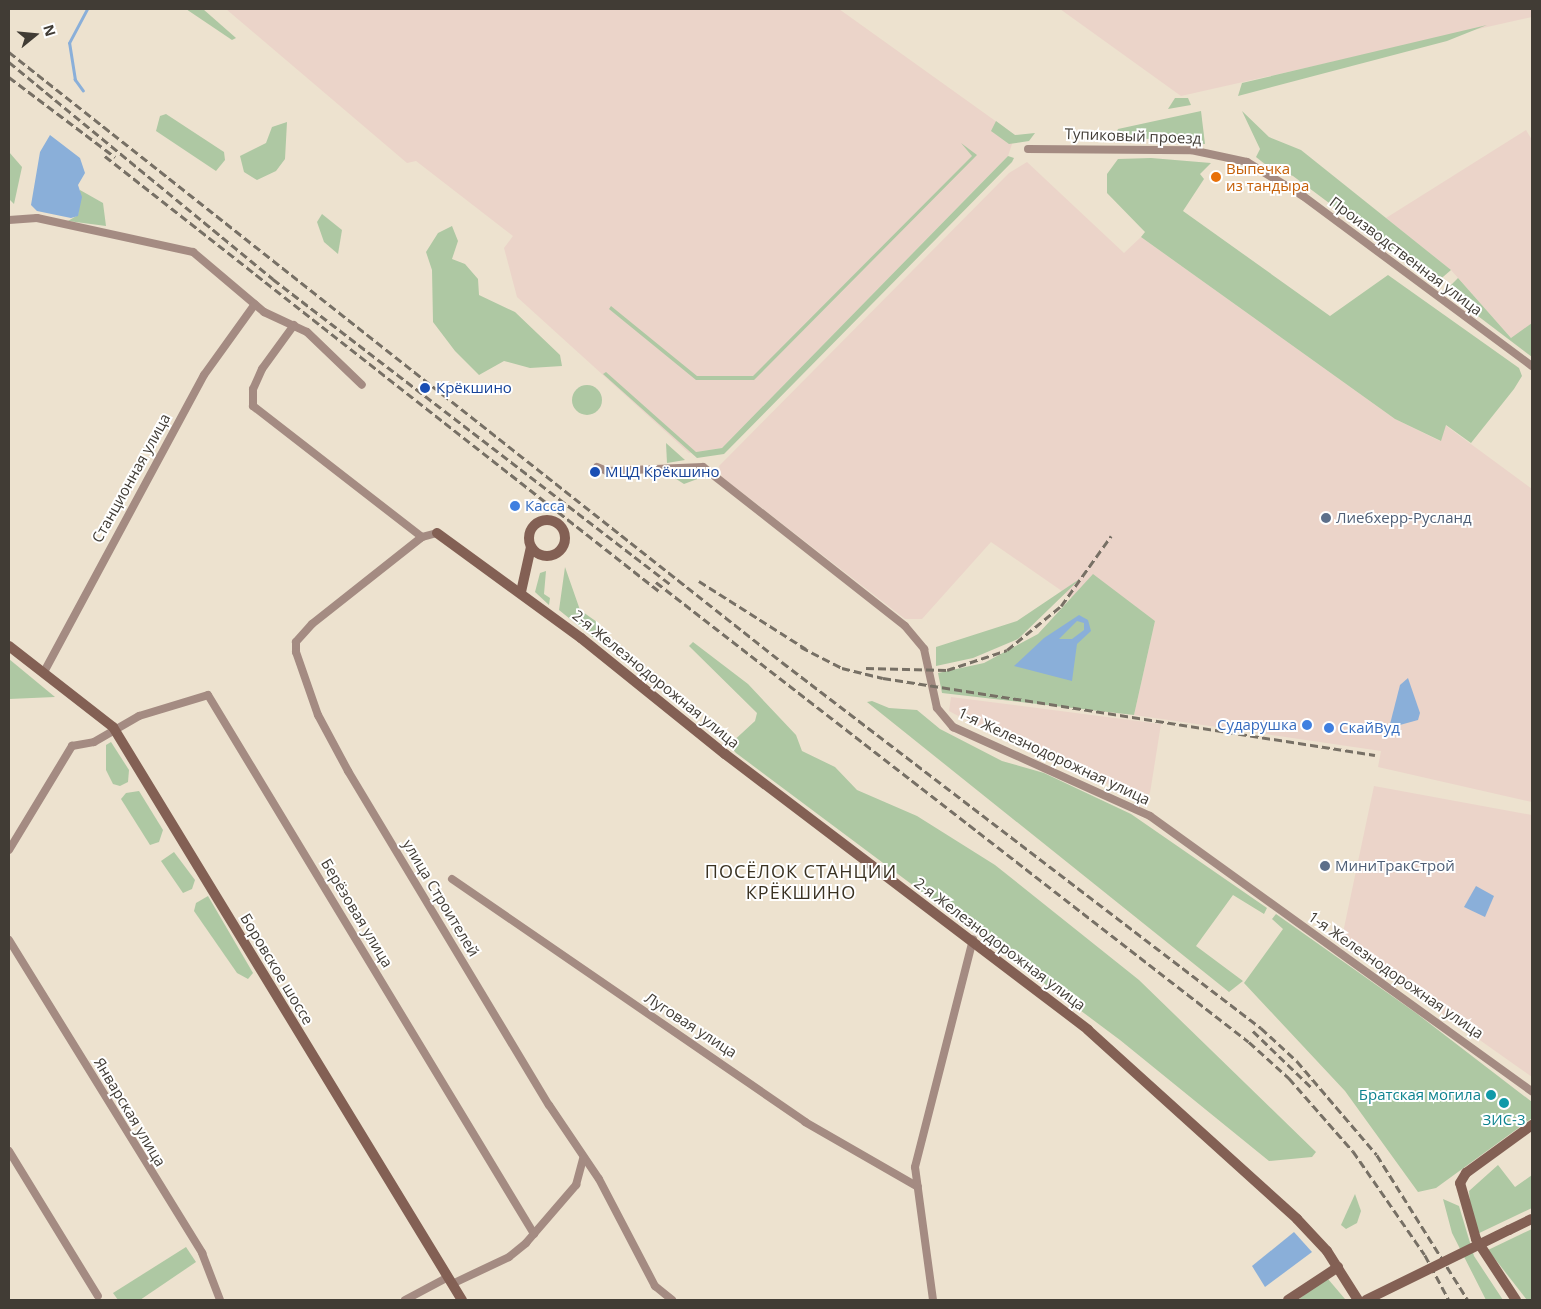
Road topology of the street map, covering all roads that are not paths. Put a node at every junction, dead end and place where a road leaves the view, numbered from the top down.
1 (1028, 149) dead end
2 (1235, 158) joint
3 (9, 220) edge
4 (255, 304) junction
5 (294, 325) junction
6 (1532, 366) edge
7 (362, 386) dead end
8 (596, 467) dead end
9 (437, 533) joint
10 (422, 537) junction
11 (536, 557) junction
12 (521, 592) junction
13 (9, 646) edge
14 (44, 672) junction
15 (113, 727) junction
16 (9, 850) edge
17 (452, 879) dead end
18 (973, 938) junction
19 (9, 940) edge
20 (1532, 1092) edge
21 (1532, 1125) edge
22 (9, 1151) edge
23 (583, 1159) junction
24 (918, 1187) junction
25 (1532, 1219) edge
26 (534, 1234) junction
27 (1338, 1266) junction
28 (450, 1280) junction
29 (98, 1296) dead end
30 (220, 1300) edge
31 (405, 1300) edge
32 (462, 1300) edge
33 (672, 1300) edge
34 (933, 1300) edge
35 (1288, 1300) edge
36 (1358, 1300) edge
37 (1366, 1300) edge
38 (1516, 1300) edge

1 - 2 street, Тупиковый проезд
2 - 6 street, Производственная улица
3 - 4 street
4 - 5 street
4 - 14 street, Станционная улица
5 - 7 street
5 - 10 street
8 - 20 street, 1-я Железнодорожная улица
9 - 10 street, 2-я Железнодорожная улица
9 - 12 street, 2-я Железнодорожная улица
10 - 23 street, улица Строителей
11 - 11 street
11 - 12 street
12 - 18 street, 2-я Железнодорожная улица
13 - 14 street, Боровское шоссе
14 - 15 street, Боровское шоссе
15 - 16 street
15 - 26 street, Берёзовая улица
15 - 28 street, Боровское шоссе
17 - 24 street, Луговая улица
18 - 24 street
18 - 27 street, 2-я Железнодорожная улица
19 - 30 street, Январская улица
21 - 38 street
22 - 29 street
23 - 26 street
23 - 33 street, улица Строителей
24 - 34 street
25 - 37 street, bridge
26 - 28 street
27 - 35 street
27 - 36 street, 2-я Железнодорожная улица
28 - 31 street
28 - 32 street, Боровское шоссе

